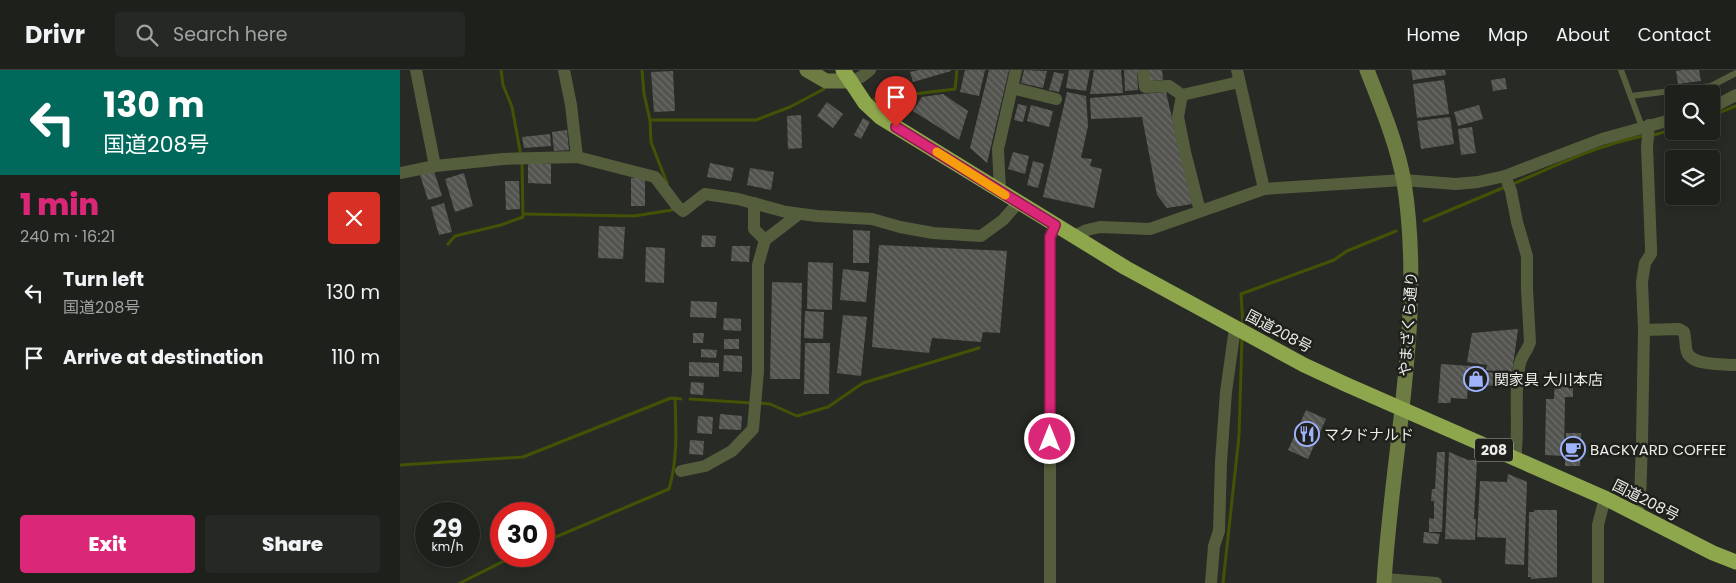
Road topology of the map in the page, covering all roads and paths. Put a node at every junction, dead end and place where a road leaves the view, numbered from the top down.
1 (416, 70) edge
2 (564, 70) edge
3 (807, 70) edge
4 (870, 70) edge
5 (1016, 70) edge
6 (1143, 70) edge
7 (1367, 70) edge
8 (1621, 70) edge
9 (1723, 70) edge
10 (1736, 73) edge
11 (847, 76) edge
12 (1238, 76) edge
13 (1724, 79) junction
14 (1012, 88) junction
15 (1182, 95) junction
16 (1631, 96) junction
17 (1736, 96) edge
18 (1056, 99) dead end
19 (1720, 104) edge
20 (1665, 121) edge
21 (1645, 126) junction
22 (577, 157) junction
23 (435, 166) junction
24 (400, 173) edge
25 (1505, 176) junction
26 (1403, 180) junction
27 (1264, 189) junction
28 (1000, 191) junction
29 (754, 203) junction
30 (1018, 203) junction
31 (1200, 211) junction
32 (799, 214) junction
33 (1055, 225) junction
34 (1074, 236) junction
35 (765, 240) junction
36 (1644, 330) junction
37 (1242, 332) junction
38 (1735, 365) edge
39 (1402, 409) junction
40 (1515, 459) junction
41 (681, 471) dead end
42 (1605, 498) junction
43 (1636, 514) junction
44 (1736, 562) edge
45 (1384, 581) edge
46 (1050, 583) edge
47 (1211, 583) edge
48 (1436, 583) edge
49 (1598, 583) edge

1 - 23 street
2 - 22 street
3 - 11 street
4 - 11 street
5 - 14 street
6 - 15 street
7 - 26 street, やまざくら通り
8 - 16 lane
9 - 13 lane
10 - 13 lane
11 - 28 highway, 国道208号 / 208
12 - 15 street
12 - 27 street
13 - 16 lane
14 - 18 street
14 - 28 street
15 - 31 street
16 - 21 lane
17 - 19 street
20 - 21 street
21 - 25 street
21 - 36 street
22 - 23 street
22 - 29 street
23 - 24 street
25 - 26 street
25 - 40 street
26 - 27 street
26 - 39 street, やまざくら通り
27 - 31 street
28 - 30 highway, 国道208号 / 208
29 - 32 street
29 - 35 street
30 - 32 street
30 - 33 highway, 国道208号 / 208
31 - 34 street
32 - 35 street
33 - 34 highway, 国道208号 / 208
33 - 46 street
34 - 37 highway, 国道208号 / 208
35 - 41 street
36 - 38 street
36 - 43 street
37 - 39 highway, 国道208号 / 208
37 - 47 street
39 - 40 highway, 国道208号 / 208
39 - 45 street, やまざくら通り
40 - 42 highway, 国道208号 / 208
42 - 43 highway, 国道208号 / 208
42 - 49 street
43 - 44 highway, 国道208号 / 208
45 - 48 street

